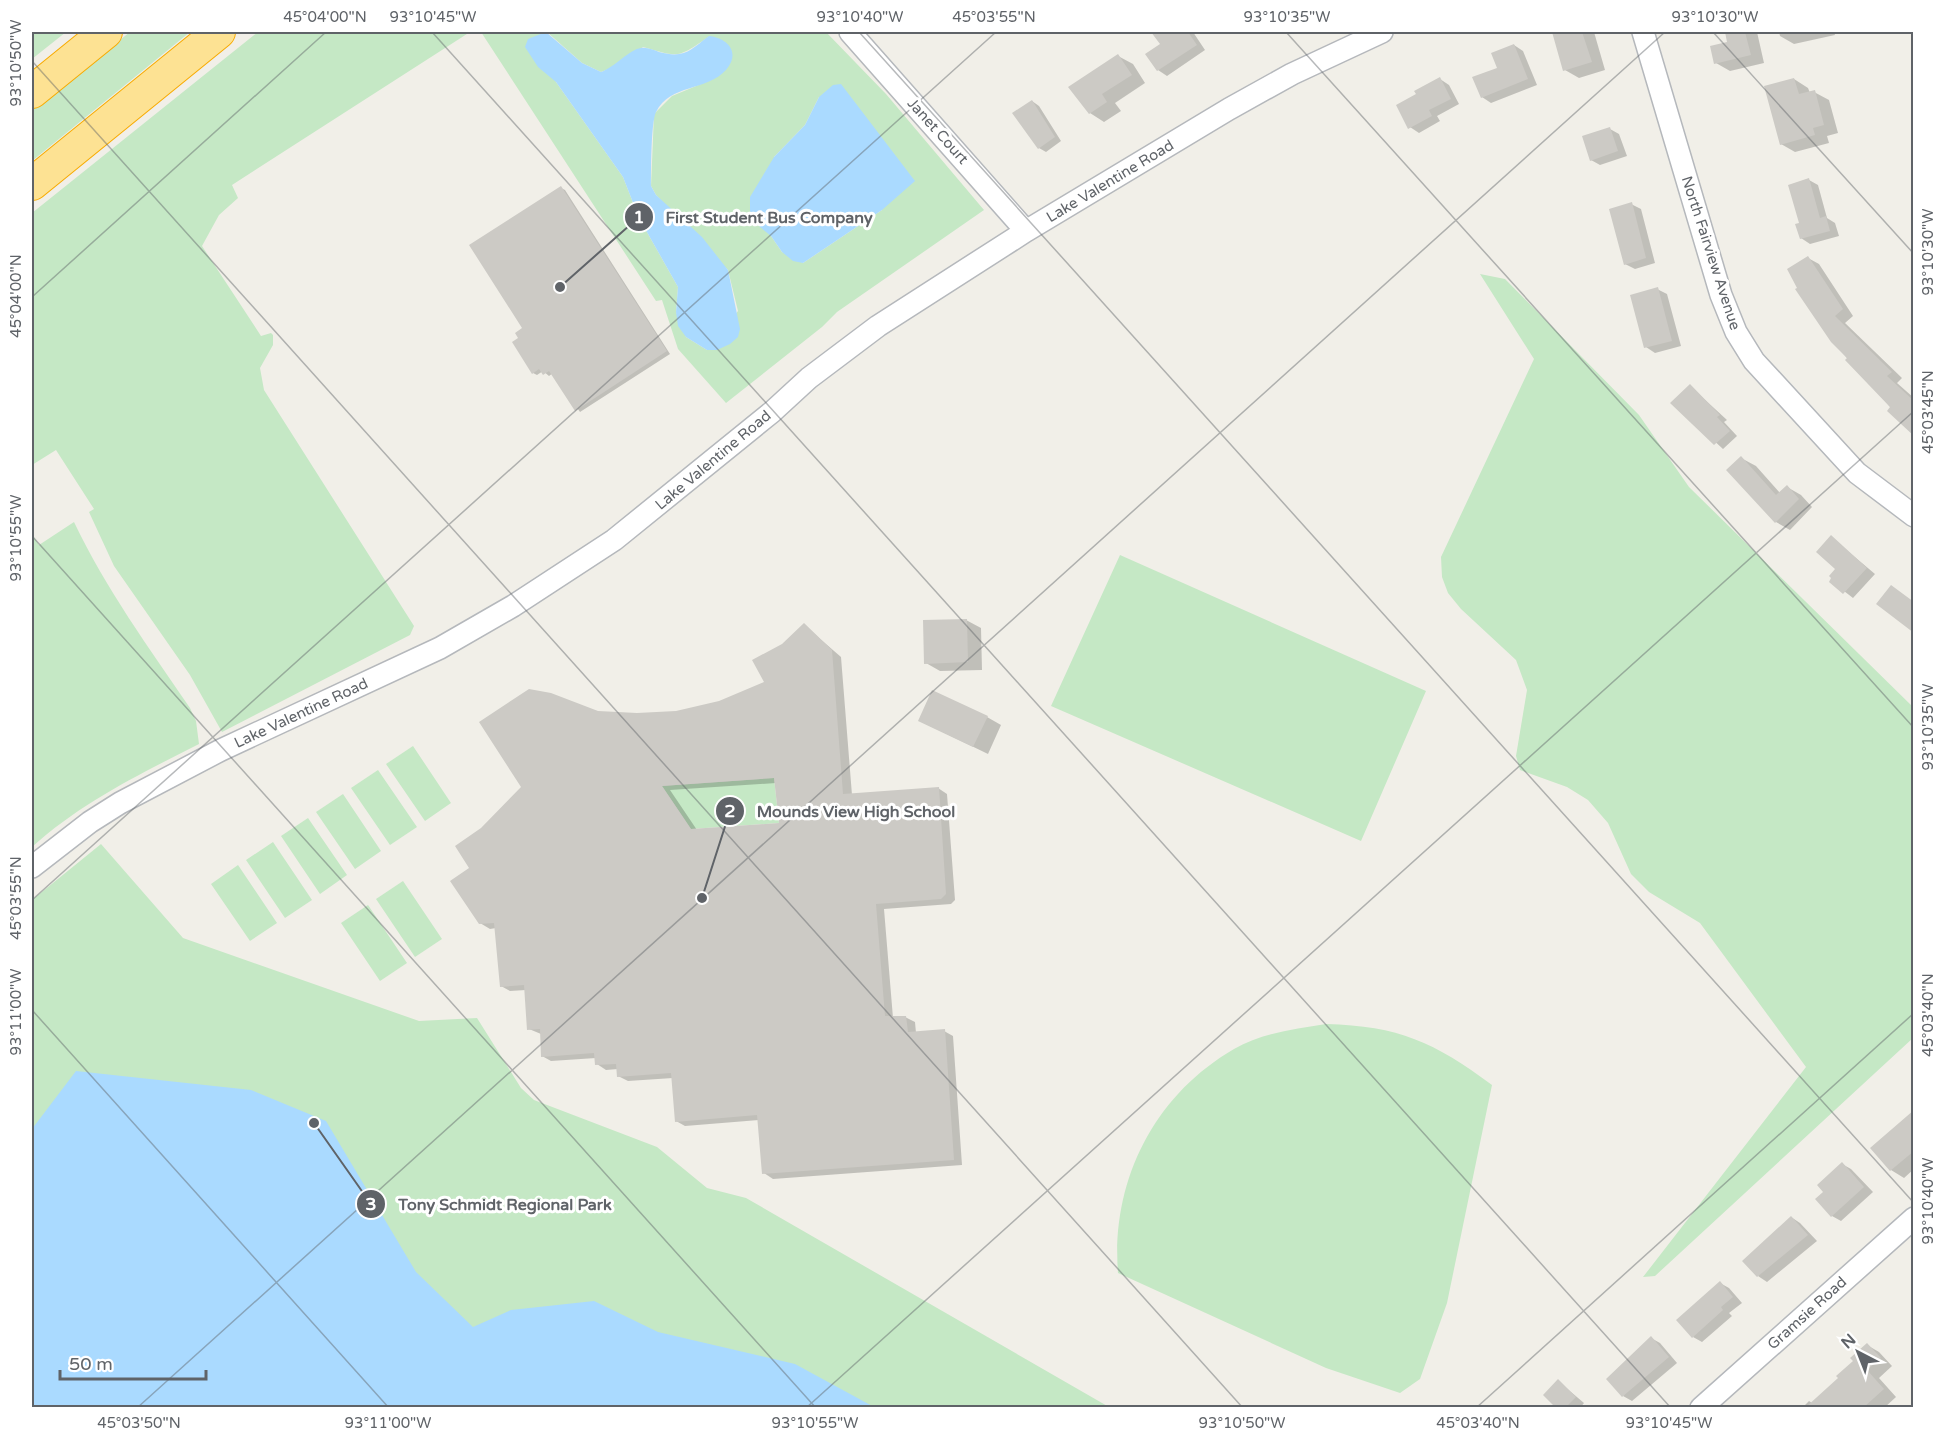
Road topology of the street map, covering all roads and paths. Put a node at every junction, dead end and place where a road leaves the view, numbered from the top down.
1 (100, 32) edge
2 (106, 32) edge
3 (219, 32) edge
4 (850, 32) edge
5 (1382, 32) edge
6 (1643, 32) edge
7 (32, 81) edge
8 (32, 92) edge
9 (32, 184) edge
10 (1026, 231) junction
11 (1914, 516) edge
12 (32, 867) edge
13 (1914, 1218) edge
14 (1701, 1407) edge

1 - 7 highway
2 - 8 highway
3 - 9 highway
4 - 10 street, Janet Court
5 - 10 street, Lake Valentine Road
6 - 11 street, North Fairview Avenue
10 - 12 street, Lake Valentine Road
13 - 14 street, Gramsie Road

